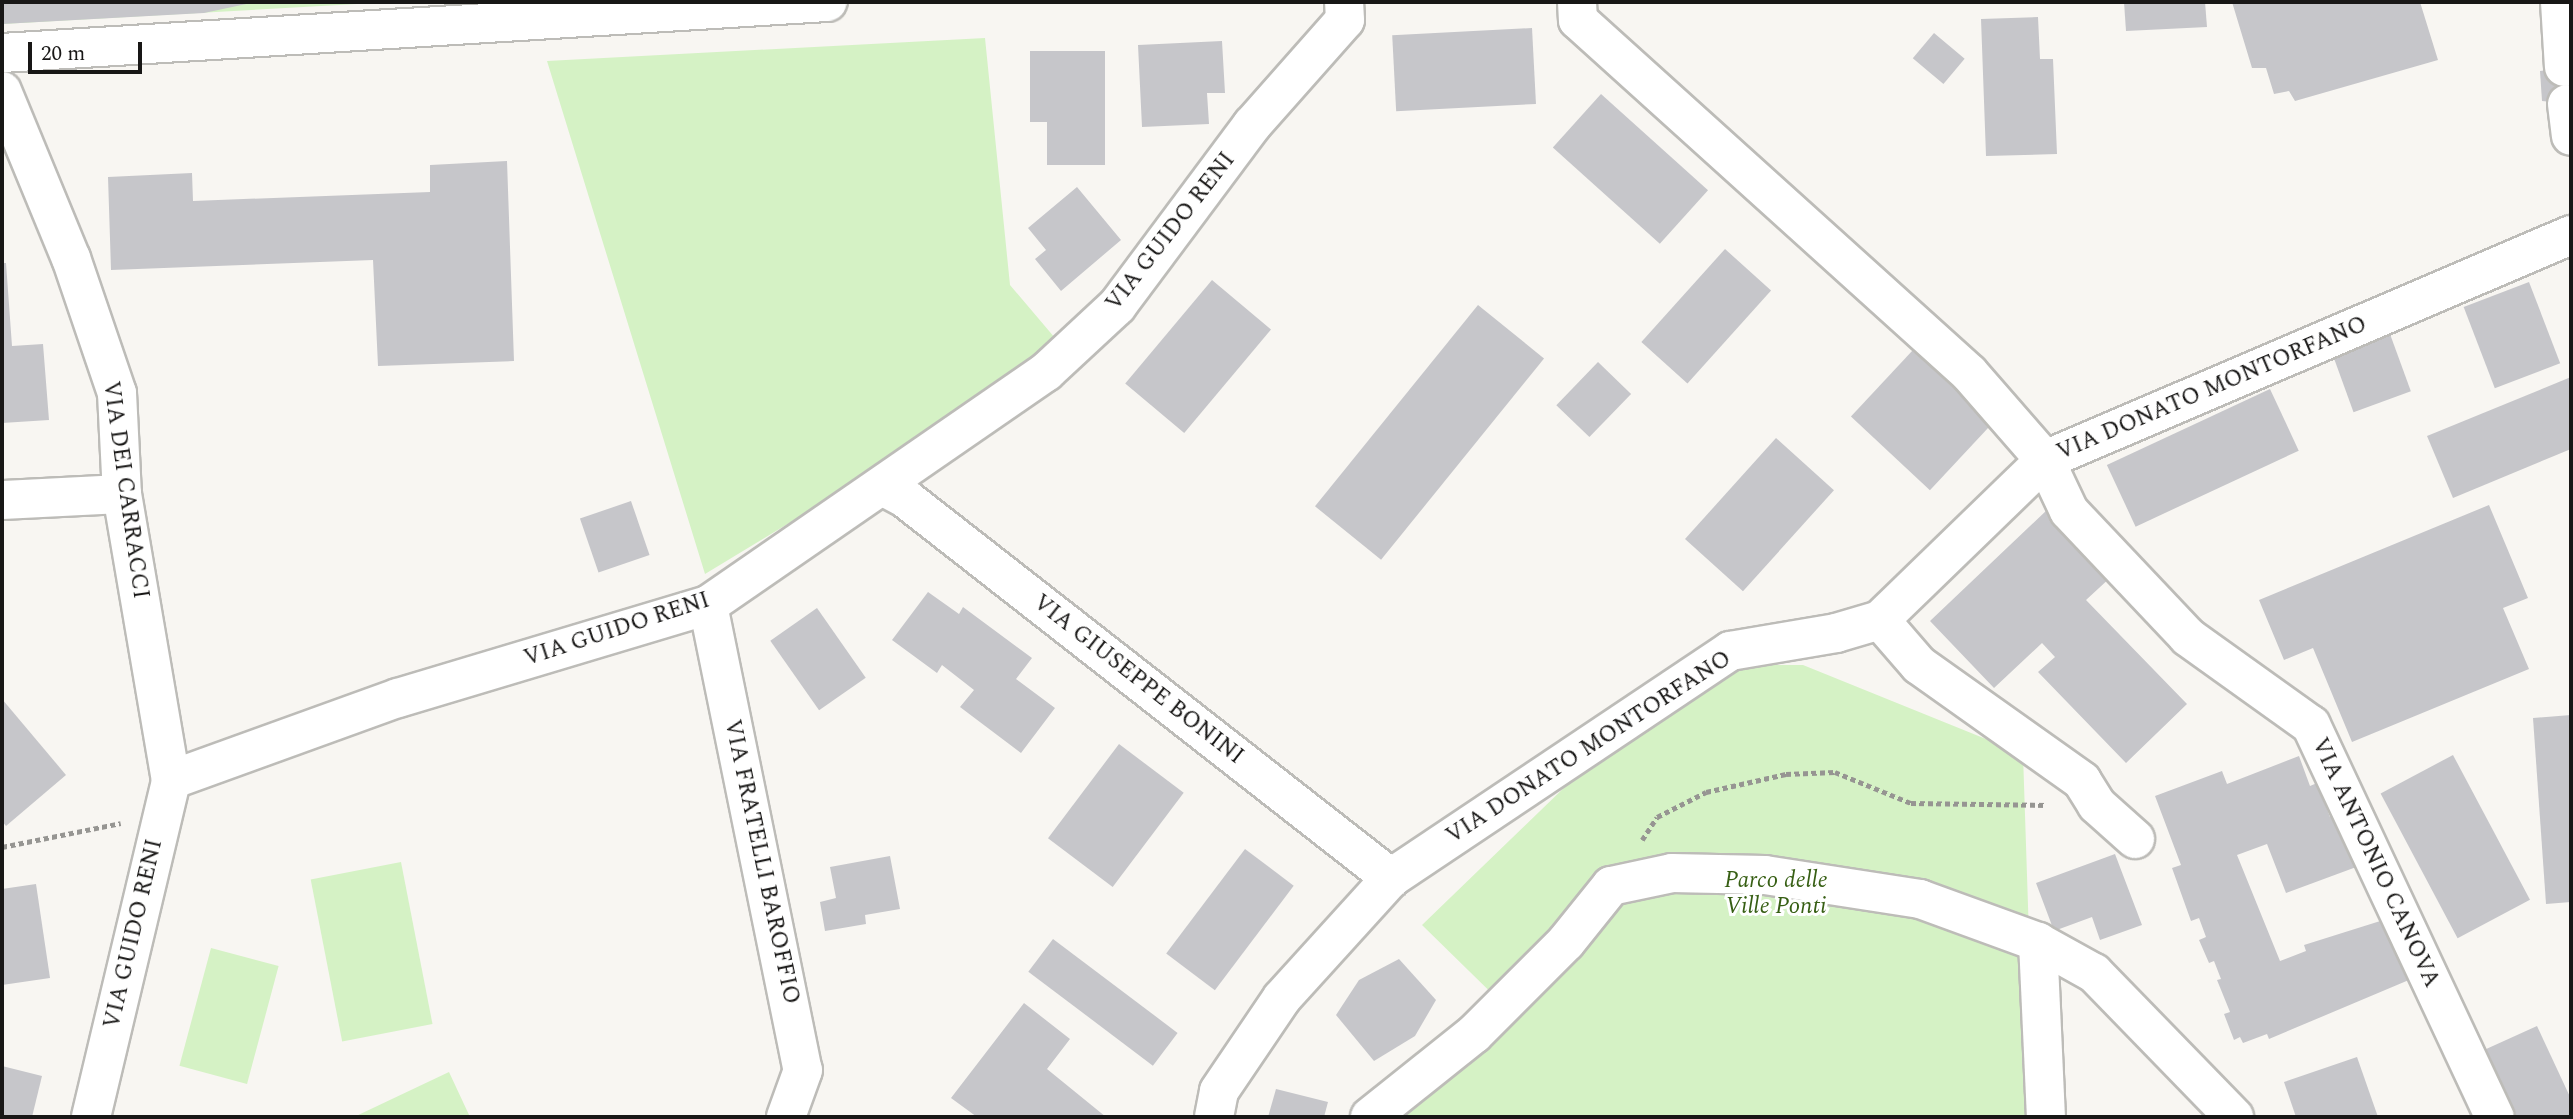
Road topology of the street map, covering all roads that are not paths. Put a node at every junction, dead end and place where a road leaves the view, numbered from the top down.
1 (827, 2) edge
2 (1344, 2) edge
3 (1577, 2) edge
4 (2560, 2) edge
5 (2, 53) edge
6 (2, 91) edge
7 (2567, 102) edge
8 (2571, 234) edge
9 (2045, 460) junction
10 (882, 486) junction
11 (122, 494) junction
12 (2, 500) edge
13 (708, 605) junction
14 (1880, 620) junction
15 (167, 797) junction
16 (2135, 839) dead end
17 (1391, 878) junction
18 (2038, 942) junction
19 (91, 1117) edge
20 (786, 1117) edge
21 (1214, 1117) edge
22 (1370, 1117) edge
23 (2046, 1117) edge
24 (2234, 1117) edge
25 (2495, 1117) edge

1 - 5 street
2 - 10 street, VIA GUIDO RENI
3 - 9 street, VIA ANTONIO CANOVA
4 - 7 street
6 - 11 street, VIA DEI CARRACCI
8 - 9 street, VIA DONATO MONTORFANO
9 - 14 street, VIA DONATO MONTORFANO
9 - 25 street, VIA ANTONIO CANOVA
10 - 13 street, VIA GUIDO RENI
10 - 17 street, VIA GIUSEPPE BONINI
11 - 12 street
11 - 15 street, VIA DEI CARRACCI
13 - 15 street, VIA GUIDO RENI
13 - 20 street, VIA FRATELLI BAROFFIO
14 - 16 street
14 - 17 street, VIA DONATO MONTORFANO
15 - 19 street, VIA GUIDO RENI
17 - 21 street, VIA DONATO MONTORFANO
18 - 22 street
18 - 23 street
18 - 24 street

